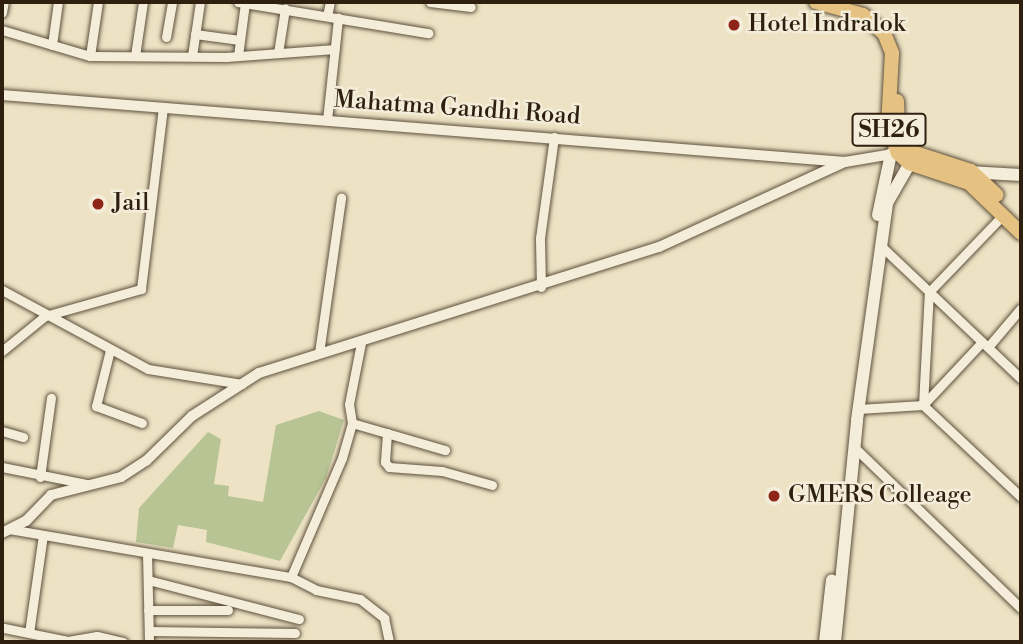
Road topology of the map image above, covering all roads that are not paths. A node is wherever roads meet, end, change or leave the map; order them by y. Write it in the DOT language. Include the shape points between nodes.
graph roads {
  1 [pos="4,2"];
  2 [pos="58,2"];
  3 [pos="99,2"];
  4 [pos="143,2"];
  5 [pos="172,2"];
  6 [pos="201,2"];
  7 [pos="241,2"];
  8 [pos="330,2"];
  9 [pos="430,2"];
  10 [pos="816,2"];
  11 [pos="851,2"];
  12 [pos="471,7"];
  13 [pos="285,9"];
  14 [pos="2,13"];
  15 [pos="327,16"];
  16 [pos="338,18"];
  17 [pos="2,30"];
  18 [pos="428,33"];
  19 [pos="195,34"];
  20 [pos="166,37"];
  21 [pos="240,40"];
  22 [pos="52,45"];
  23 [pos="335,49"];
  24 [pos="278,53"];
  25 [pos="90,56"];
  26 [pos="192,56"];
  27 [pos="239,56"];
  28 [pos="135,57"];
  29 [pos="2,96"];
  30 [pos="163,108"];
  31 [pos="327,120"];
  32 [pos="554,137"];
  33 [pos="904,155"];
  34 [pos="845,162"];
  35 [pos="965,174"];
  36 [pos="1021,175"];
  37 [pos="341,198"];
  38 [pos="1003,215"];
  39 [pos="1021,219"];
  40 [pos="1021,233"];
  41 [pos="881,246"];
  42 [pos="541,287"];
  43 [pos="2,290"];
  44 [pos="929,292"];
  45 [pos="1021,308"];
  46 [pos="45,316"];
  47 [pos="361,343"];
  48 [pos="985,344"];
  49 [pos="110,350"];
  50 [pos="2,351"];
  51 [pos="319,353"];
  52 [pos="1021,379"];
  53 [pos="242,384"];
  54 [pos="51,398"];
  55 [pos="923,405"];
  56 [pos="858,409"];
  57 [pos="142,423"];
  58 [pos="352,423"];
  59 [pos="2,431"];
  60 [pos="387,433"];
  61 [pos="23,437"];
  62 [pos="854,447"];
  63 [pos="445,450"];
  64 [pos="2,467"];
  65 [pos="40,477"];
  66 [pos="87,484"];
  67 [pos="492,485"];
  68 [pos="1021,497"];
  69 [pos="5,531"];
  70 [pos="43,535"];
  71 [pos="147,553"];
  72 [pos="291,577"];
  73 [pos="148,580"];
  74 [pos="1021,608"];
  75 [pos="148,610"];
  76 [pos="228,610"];
  77 [pos="299,619"];
  78 [pos="4,628"];
  79 [pos="149,631"];
  80 [pos="29,633"];
  81 [pos="295,633"];
  82 [pos="123,642"];
  83 [pos="149,642"];
  84 [pos="389,642"];
  85 [pos="825,642"];
  86 [pos="835,642"];
  1 -- 14 [label="street"];
  2 -- 22 [label="street"];
  3 -- 25 [label="street"];
  4 -- 28 [label="street"];
  5 -- 20 [label="street"];
  6 -- 19 [label="street"];
  7 -- 13 [label="street"];
  7 -- 21 [label="street"];
  8 -- 15 [label="street"];
  9 -- 12 [label="street"];
  10 -- 33 [label="main road, SH26" via="863,15 884,33 892,53 888,126"];
  11 -- 33 [label="main road, SH26" via="881,18 901,49 896,108"];
  13 -- 15 [label="street"];
  13 -- 24 [label="street"];
  15 -- 16 [label="street"];
  16 -- 18 [label="street"];
  16 -- 23 [label="street"];
  17 -- 22 [label="street"];
  19 -- 21 [label="street"];
  19 -- 26 [label="street"];
  21 -- 27 [label="street"];
  22 -- 25 [label="street"];
  23 -- 24 [label="street"];
  23 -- 31 [label="street"];
  24 -- 27 [label="street"];
  25 -- 28 [label="street"];
  26 -- 27 [label="street"];
  26 -- 28 [label="street"];
  29 -- 30 [label="street, Mahatma Gandhi Road"];
  30 -- 31 [label="street, Mahatma Gandhi Road"];
  30 -- 46 [label="street" via="141,289"];
  31 -- 32 [label="street, Mahatma Gandhi Road"];
  32 -- 34 [label="street, Mahatma Gandhi Road"];
  32 -- 42 [label="street" via="540,238"];
  33 -- 34 [label="street, Mahatma Gandhi Road"];
  33 -- 35 [label="main road, SH26"];
  33 -- 41 [label="main road" via="891,192"];
  33 -- 85 [label="main road" via="865,303"];
  34 -- 42 [label="street" via="692,235"];
  35 -- 36 [label="main road"];
  35 -- 38 [label="main road, SH26"];
  35 -- 39 [label="main road, SH26"];
  37 -- 51 [label="street"];
  38 -- 40 [label="main road, SH26"];
  38 -- 44 [label="street"];
  41 -- 44 [label="street"];
  41 -- 56 [label="main road"];
  42 -- 47 [label="street"];
  43 -- 46 [label="street"];
  44 -- 48 [label="street"];
  44 -- 55 [label="street"];
  45 -- 48 [label="street"];
  46 -- 49 [label="street"];
  46 -- 50 [label="street"];
  47 -- 51 [label="street"];
  47 -- 58 [label="street" via="349,404"];
  48 -- 52 [label="street"];
  48 -- 55 [label="street"];
  49 -- 53 [label="street" via="148,369"];
  49 -- 57 [label="street" via="96,406"];
  51 -- 53 [label="street" via="259,373"];
  53 -- 66 [label="street" via="192,416 146,461 121,477"];
  54 -- 65 [label="street"];
  55 -- 56 [label="street"];
  55 -- 68 [label="street"];
  56 -- 62 [label="main road"];
  58 -- 60 [label="street"];
  58 -- 72 [label="street" via="342,458"];
  59 -- 61 [label="street"];
  60 -- 63 [label="street"];
  60 -- 67 [label="street" via="385,462 389,467 442,471"];
  62 -- 74 [label="street"];
  62 -- 86 [label="main road"];
  64 -- 65 [label="street"];
  65 -- 66 [label="street"];
  66 -- 69 [label="street" via="51,495 26,521"];
  69 -- 70 [label="street"];
  70 -- 71 [label="street"];
  70 -- 80 [label="street"];
  71 -- 72 [label="street"];
  71 -- 73 [label="street"];
  72 -- 84 [label="street" via="316,590 360,599 384,618"];
  73 -- 75 [label="street"];
  73 -- 77 [label="street"];
  75 -- 76 [label="street"];
  75 -- 79 [label="street"];
  78 -- 80 [label="street"];
  79 -- 81 [label="street"];
  79 -- 83 [label="street"];
  80 -- 82 [label="street" via="68,641 97,636"];
}
